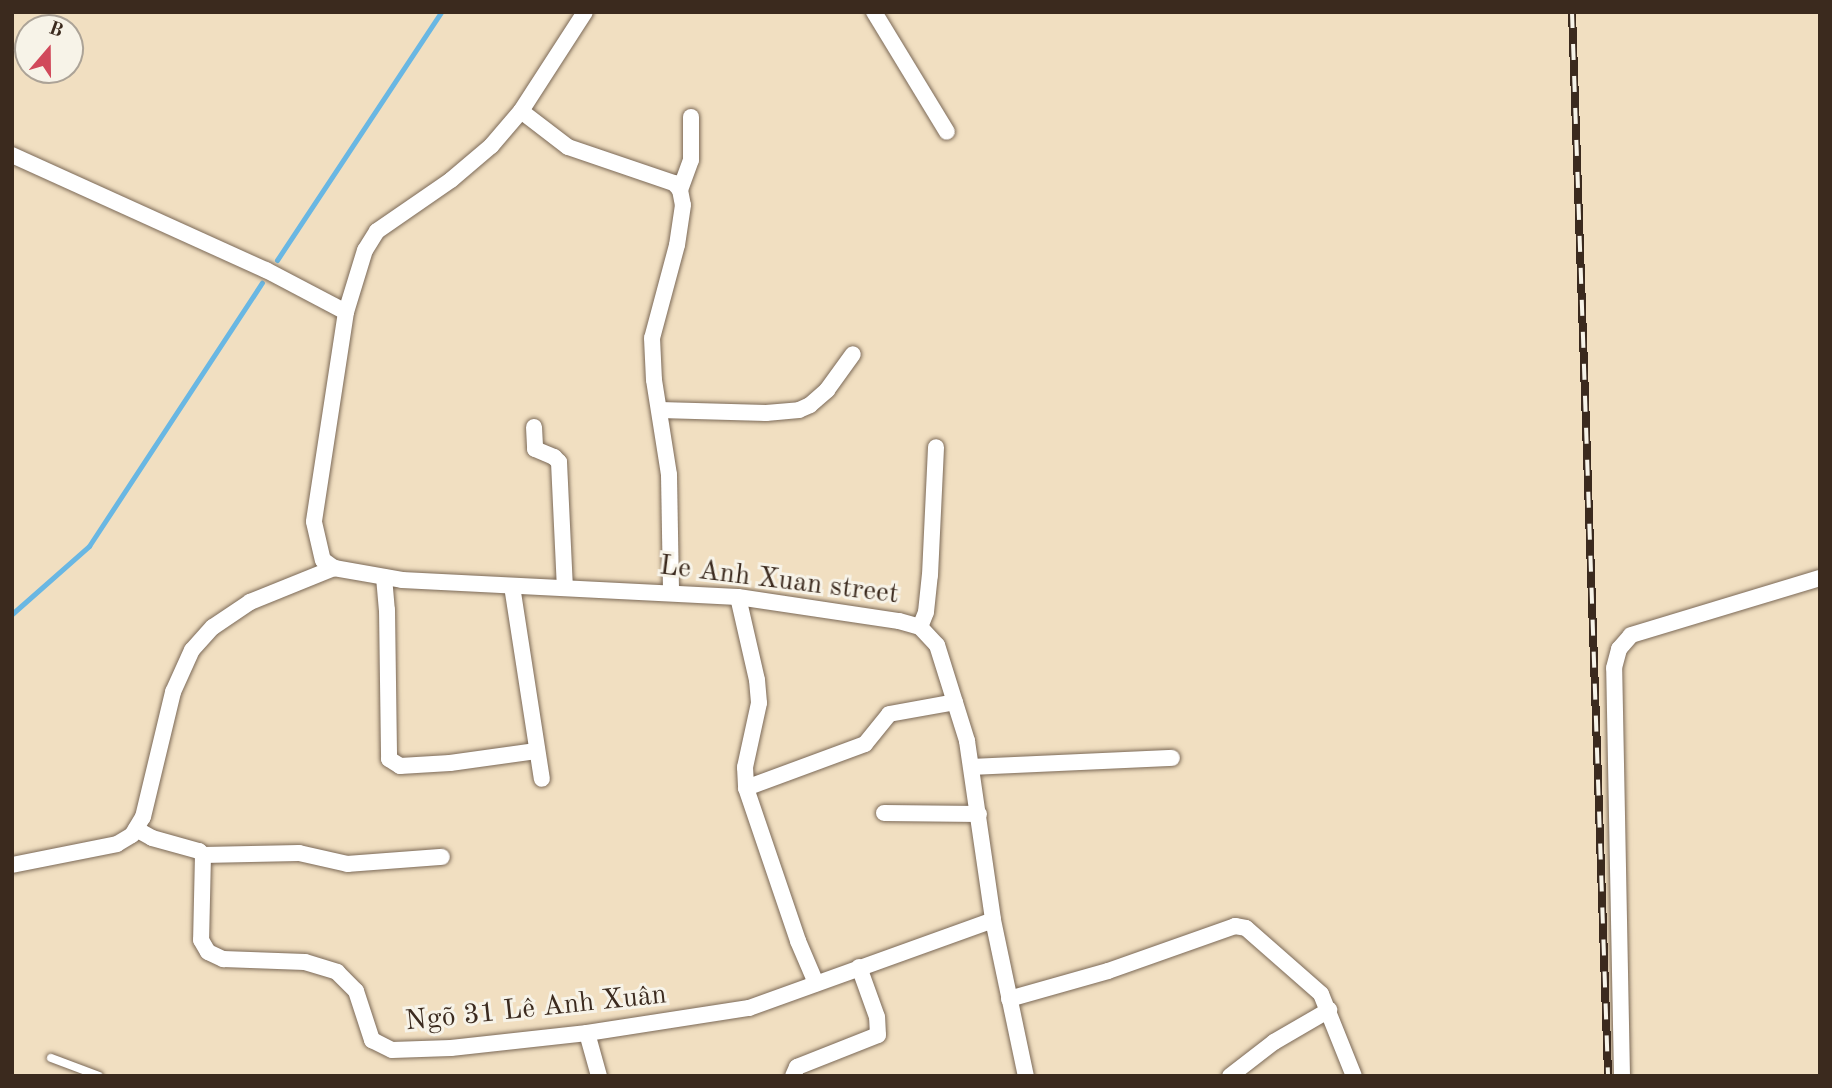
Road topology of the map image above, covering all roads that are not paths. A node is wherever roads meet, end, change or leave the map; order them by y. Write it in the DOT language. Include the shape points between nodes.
graph roads {
  1 [pos="585,12"];
  2 [pos="874,12"];
  3 [pos="521,111"];
  4 [pos="691,117"];
  5 [pos="947,132"];
  6 [pos="12,155"];
  7 [pos="680,191"];
  8 [pos="346,312"];
  9 [pos="853,354"];
  10 [pos="660,410"];
  11 [pos="534,427"];
  12 [pos="936,447"];
  13 [pos="334,568"];
  14 [pos="384,577"];
  15 [pos="1820,579"];
  16 [pos="512,586"];
  17 [pos="565,587"];
  18 [pos="671,592"];
  19 [pos="738,597"];
  20 [pos="920,627"];
  21 [pos="955,702"];
  22 [pos="537,751"];
  23 [pos="1172,758"];
  24 [pos="973,767"];
  25 [pos="542,779"];
  26 [pos="746,788"];
  27 [pos="884,813"];
  28 [pos="979,814"];
  29 [pos="136,829"];
  30 [pos="203,855"];
  31 [pos="442,857"];
  32 [pos="12,865"];
  33 [pos="993,920"];
  34 [pos="859,967"];
  35 [pos="816,983"];
  36 [pos="1009,999"];
  37 [pos="1329,1010"];
  38 [pos="587,1032"];
  39 [pos="51,1058"];
  40 [pos="99,1076"];
  41 [pos="599,1076"];
  42 [pos="793,1076"];
  43 [pos="1026,1076"];
  44 [pos="1230,1076"];
  45 [pos="1354,1076"];
  46 [pos="1622,1076"];
  1 -- 3 [label="street"];
  2 -- 5 [label="street"];
  3 -- 7 [label="street" via="568,147 674,183"];
  3 -- 8 [label="street" via="481,155 377,231 365,250"];
  4 -- 7 [label="street" via="691,160"];
  6 -- 8 [label="street" via="266,270"];
  7 -- 10 [label="street" via="683,205 677,246 652,338"];
  8 -- 13 [label="street" via="314,522 323,560"];
  9 -- 10 [label="street" via="827,390 799,410"];
  10 -- 18 [label="street" via="669,475"];
  11 -- 17 [label="street" via="535,449 559,462"];
  12 -- 20 [label="street" via="930,575"];
  13 -- 14 [label="street, Le Anh Xuan street"];
  13 -- 29 [label="street" via="250,602 213,627 192,650 173,692 143,817"];
  14 -- 16 [label="street, Le Anh Xuan street"];
  14 -- 22 [label="street" via="389,759 400,766"];
  15 -- 46 [label="street" via="1631,635 1619,649 1614,668"];
  16 -- 17 [label="street, Le Anh Xuan street"];
  16 -- 22 [label="street"];
  17 -- 18 [label="street, Le Anh Xuan street"];
  18 -- 19 [label="street, Le Anh Xuan street"];
  19 -- 20 [label="street, Le Anh Xuan street"];
  19 -- 26 [label="street" via="759,703 745,766"];
  20 -- 21 [label="street, Le Anh Xuan street" via="937,645"];
  21 -- 24 [label="street, Le Anh Xuan street"];
  21 -- 26 [label="street" via="889,714 865,744"];
  22 -- 25 [label="street"];
  23 -- 24 [label="street"];
  24 -- 28 [label="street, Le Anh Xuan street"];
  26 -- 35 [label="street"];
  27 -- 28 [label="street"];
  28 -- 33 [label="street, Le Anh Xuan street"];
  29 -- 30 [label="street"];
  29 -- 32 [label="street" via="117,844"];
  30 -- 31 [label="street" via="299,853 348,864"];
  30 -- 38 [label="street, Ngõ 31 Lê Anh Xuân" via="201,940 208,952 223,960 305,962 337,972 356,991 368,1034 384,1049 451,1048"];
  33 -- 34 [label="street, Ngõ 31 Lê Anh Xuân"];
  33 -- 36 [label="street, Le Anh Xuan street"];
  34 -- 35 [label="street, Ngõ 31 Lê Anh Xuân"];
  34 -- 42 [label="street" via="877,1017 878,1035 797,1067"];
  35 -- 38 [label="street, Ngõ 31 Lê Anh Xuân" via="749,1009"];
  36 -- 37 [label="street" via="1108,971 1236,926 1246,928 1321,994"];
  36 -- 43 [label="street, Le Anh Xuan street"];
  37 -- 44 [label="street" via="1274,1042"];
  37 -- 45 [label="street"];
  38 -- 41 [label="street"];
  39 -- 40 [label="lane"];
}
